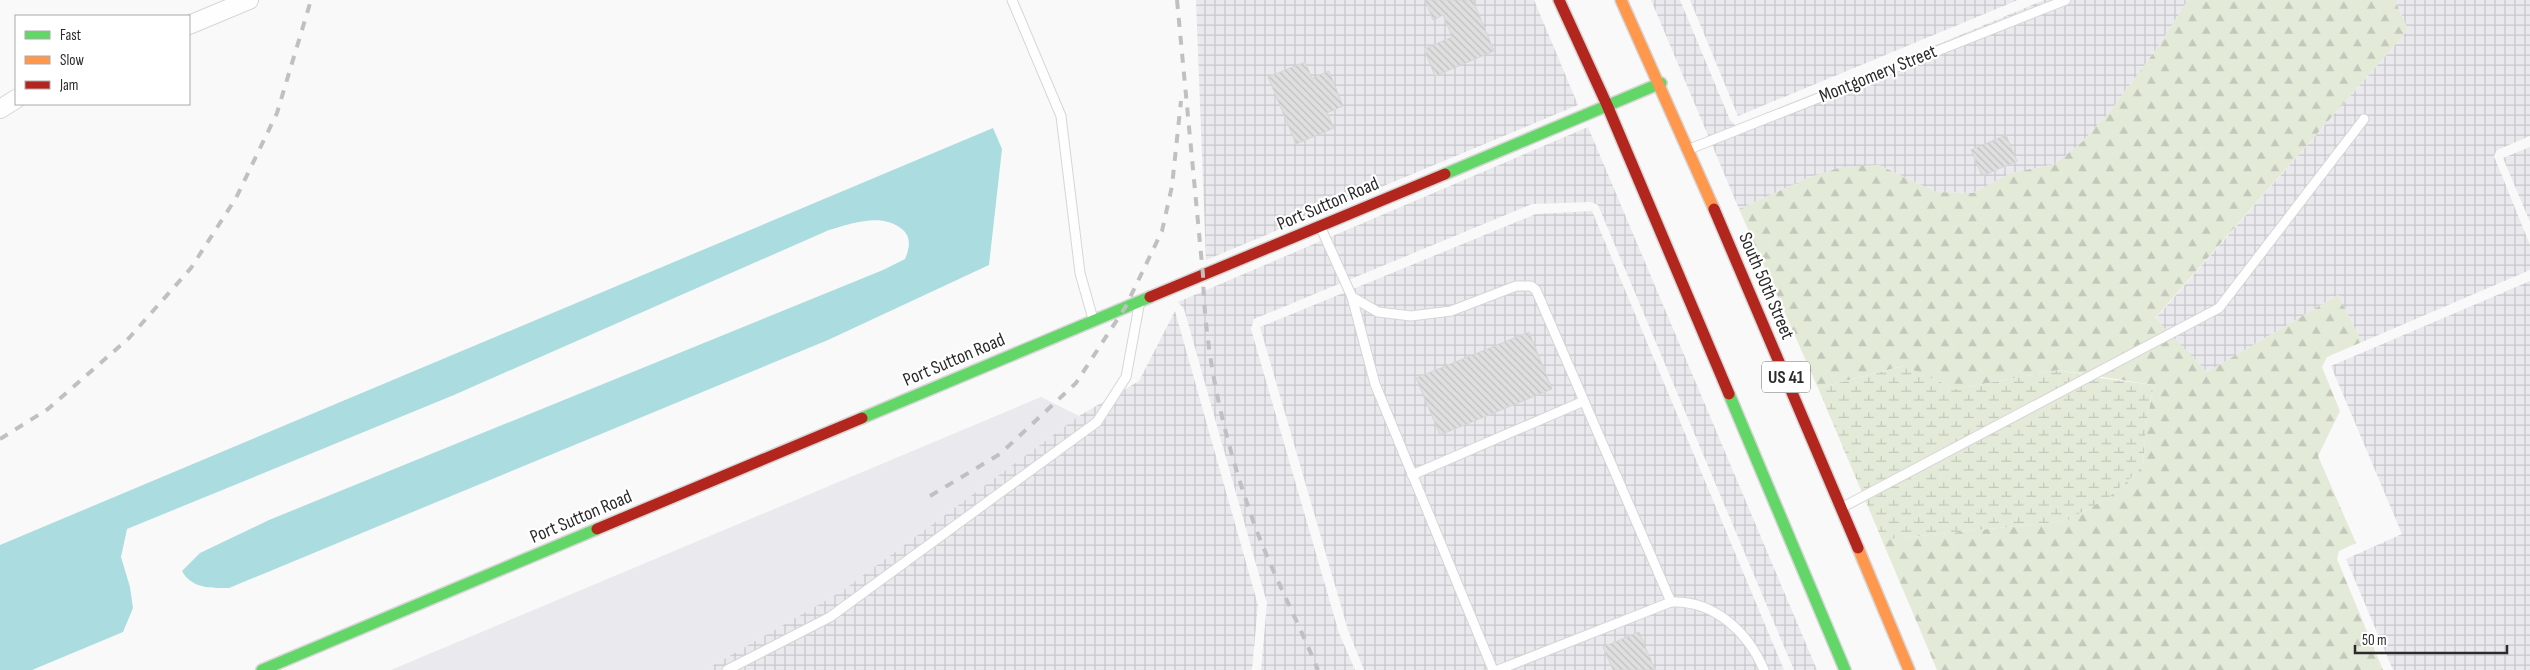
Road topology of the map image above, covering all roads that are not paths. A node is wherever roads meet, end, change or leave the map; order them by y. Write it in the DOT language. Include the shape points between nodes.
graph roads {
  1 [pos="249,0"];
  2 [pos="1012,0"];
  3 [pos="1559,0"];
  4 [pos="1621,0"];
  5 [pos="2066,0"];
  6 [pos="190,26"];
  7 [pos="1661,84"];
  8 [pos="15,100"];
  9 [pos="1607,105"];
  10 [pos="0,109"];
  11 [pos="2364,119"];
  12 [pos="1689,149"];
  13 [pos="1320,226"];
  14 [pos="1352,297"];
  15 [pos="1140,301"];
  16 [pos="1093,320"];
  17 [pos="1584,401"];
  18 [pos="1412,475"];
  19 [pos="1841,508"];
  20 [pos="1671,602"];
  21 [pos="262,670"];
  22 [pos="728,670"];
  23 [pos="1493,670"];
  24 [pos="1498,670"];
  25 [pos="1764,670"];
  26 [pos="1845,670"];
  27 [pos="1909,670"];
  1 -- 6 [label="street"];
  2 -- 16 [label="lane" via="1061,116 1080,272"];
  3 -- 9 [label="street"];
  4 -- 7 [label="street, South 50th Street / US 41"];
  5 -- 12 [label="lane, Montgomery Street"];
  7 -- 9 [label="street, Port Sutton Road"];
  7 -- 12 [label="street, South 50th Street / US 41"];
  8 -- 10 [label="street"];
  9 -- 13 [label="street, Port Sutton Road"];
  9 -- 26 [label="street"];
  11 -- 19 [label="lane" via="2219,308"];
  12 -- 19 [label="street, South 50th Street / US 41"];
  13 -- 14 [label="lane"];
  13 -- 15 [label="street, Port Sutton Road"];
  14 -- 17 [label="lane" via="1378,312 1411,316 1451,311 1516,286 1531,286 1540,296"];
  14 -- 18 [label="lane" via="1375,384"];
  15 -- 16 [label="street, Port Sutton Road"];
  15 -- 22 [label="lane" via="1126,377 1097,422 830,617"];
  16 -- 21 [label="street, Port Sutton Road"];
  17 -- 18 [label="lane"];
  17 -- 20 [label="lane"];
  18 -- 23 [label="lane"];
  19 -- 27 [label="street, South 50th Street / US 41"];
  20 -- 24 [label="lane"];
  20 -- 25 [label="lane" via="1701,605 1724,618 1755,650"];
}
